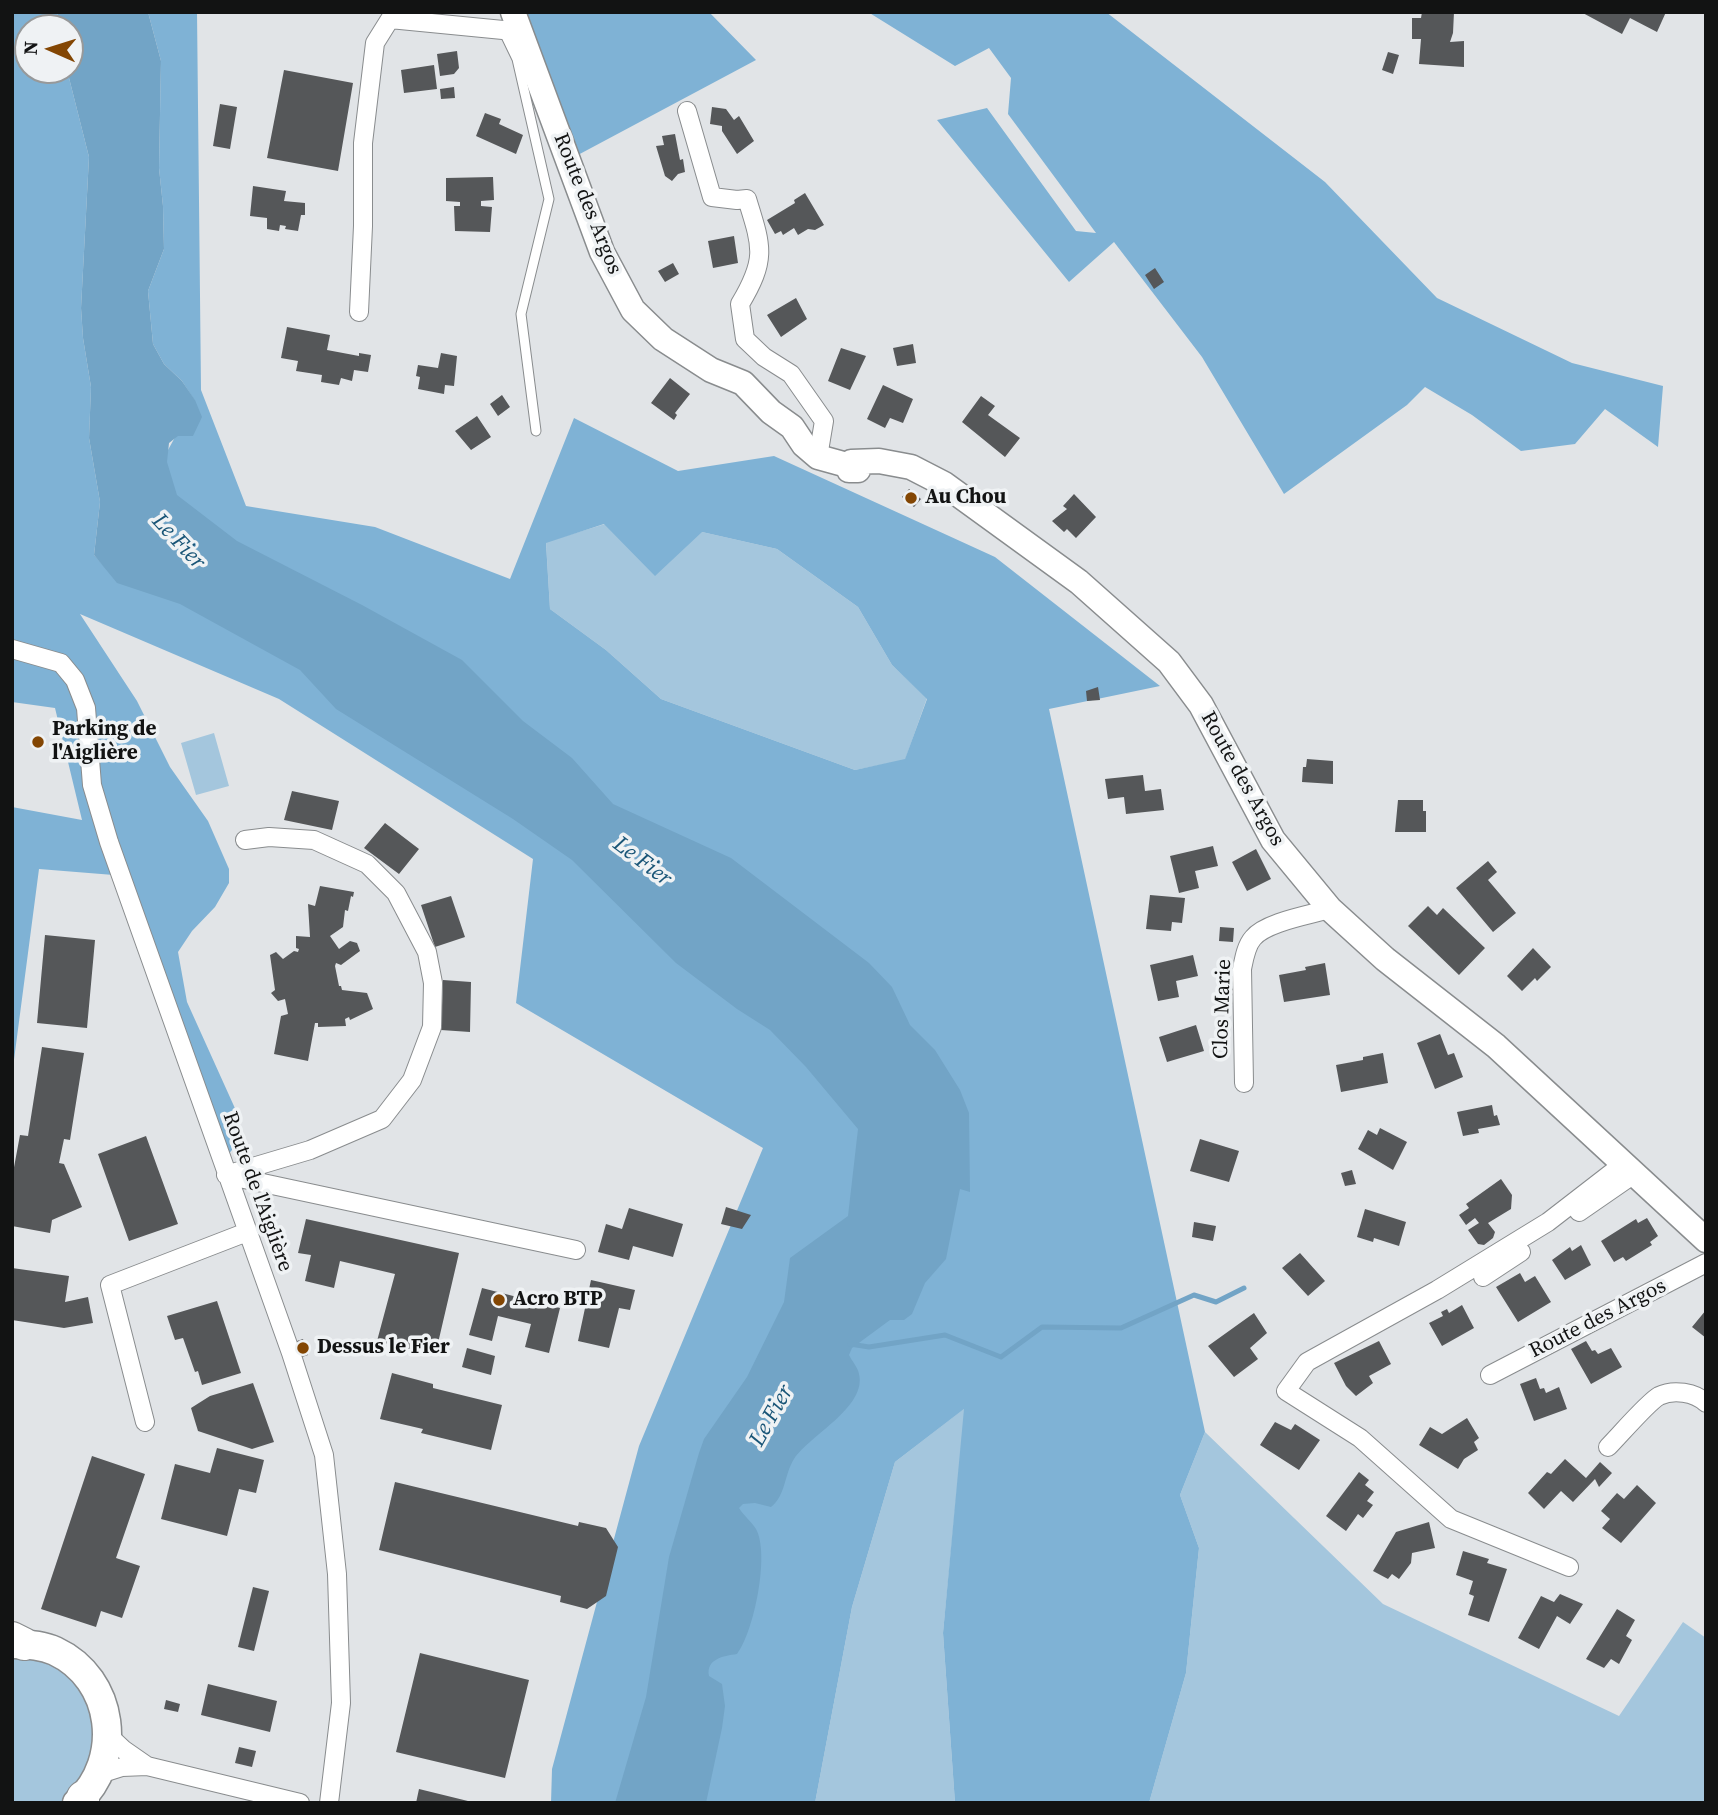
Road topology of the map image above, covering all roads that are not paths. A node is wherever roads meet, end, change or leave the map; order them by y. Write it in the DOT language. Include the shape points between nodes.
graph roads {
  1 [pos="511,23"];
  2 [pos="687,111"];
  3 [pos="359,312"];
  4 [pos="536,431"];
  5 [pos="811,451"];
  6 [pos="12,649"];
  7 [pos="245,840"];
  8 [pos="1330,909"];
  9 [pos="1244,1083"];
  10 [pos="1629,1169"];
  11 [pos="226,1175"];
  12 [pos="247,1233"];
  13 [pos="1706,1240"];
  14 [pos="576,1250"];
  15 [pos="1706,1263"];
  16 [pos="1483,1277"];
  17 [pos="1490,1375"];
  18 [pos="1706,1403"];
  19 [pos="145,1422"];
  20 [pos="1608,1447"];
  21 [pos="1569,1567"];
  22 [pos="16,1642"];
  23 [pos="108,1735"];
  24 [pos="147,1766"];
  25 [pos="86,1794"];
  26 [pos="300,1803"];
  27 [pos="329,1803"];
  1 -- 3 [label="street" via="390,19 375,43 363,143"];
  1 -- 4 [label="lane" via="549,198 521,314"];
  1 -- 5 [label="street, Route des Argos" via="602,252 633,310 673,345 711,370 743,383 771,412 777,429 791,445"];
  2 -- 5 [label="street" via="712,197 747,198 760,260 740,304 746,339 791,374 824,421"];
  5 -- 8 [label="street, Route des Argos" via="847,464 849,470 911,467 944,484 1079,582 1169,662 1200,705 1273,840"];
  6 -- 11 [label="street, Route de l'Aiglière" via="61,663 75,680 86,708 92,785 101,818"];
  7 -- 11 [label="street" via="314,840 367,864 396,893 427,952 433,984 432,1027 412,1080 382,1119 310,1150"];
  8 -- 9 [label="street, Clos Marie" via="1264,928 1252,938 1242,969"];
  8 -- 10 [label="street, Route des Argos" via="1385,959 1496,1046"];
  10 -- 13 [label="street, Route des Argos"];
  10 -- 16 [label="street"];
  10 -- 21 [label="street" via="1437,1290 1307,1362 1286,1391 1360,1438 1451,1519"];
  11 -- 12 [label="street, Route de l'Aiglière"];
  11 -- 14 [label="street"];
  12 -- 19 [label="street" via="110,1285"];
  12 -- 27 [label="street, Route de l'Aiglière" via="324,1455 337,1574 341,1703"];
  15 -- 17 [label="street, Route des Argos"];
  18 -- 20 [label="street" via="1678,1391 1659,1396"];
  22 -- 23 [label="main road" via="55,1651 83,1672 103,1703"];
  23 -- 24 [label="street"];
  23 -- 25 [label="main road" via="107,1748"];
  24 -- 25 [label="street" via="122,1767"];
  24 -- 26 [label="street"];
}
